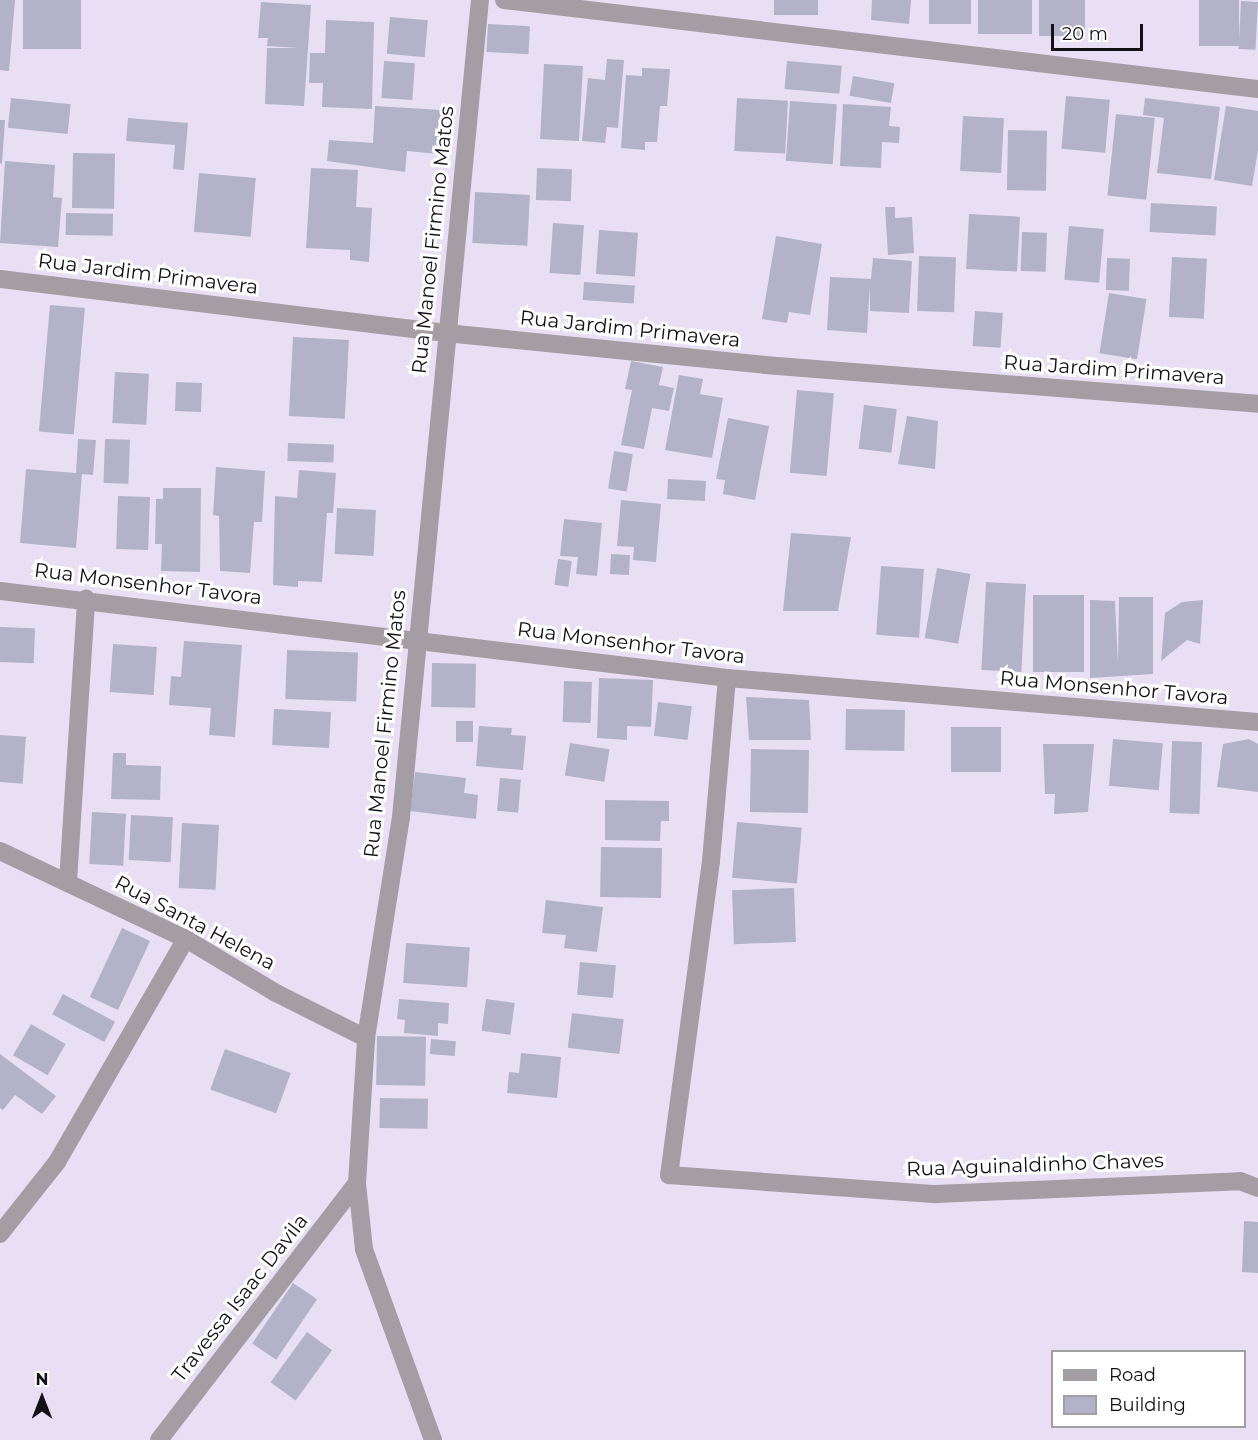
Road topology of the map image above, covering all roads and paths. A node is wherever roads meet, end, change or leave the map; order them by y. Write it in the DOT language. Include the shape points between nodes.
graph roads {
  1 [pos="480,0"];
  2 [pos="504,0"];
  3 [pos="1258,89"];
  4 [pos="0,279"];
  5 [pos="446,333"];
  6 [pos="1258,404"];
  7 [pos="0,591"];
  8 [pos="86,599"];
  9 [pos="416,639"];
  10 [pos="727,678"];
  11 [pos="1258,722"];
  12 [pos="0,851"];
  13 [pos="68,881"];
  14 [pos="186,939"];
  15 [pos="366,1038"];
  16 [pos="357,1183"];
  17 [pos="1258,1188"];
  18 [pos="0,1234"];
  19 [pos="159,1440"];
  20 [pos="433,1440"];
  1 -- 5 [label="street, Rua Manoel Firmino Matos"];
  2 -- 3 [label="street"];
  4 -- 5 [label="street, Rua Jardim Primavera"];
  5 -- 6 [label="street, Rua Jardim Primavera" via="765,365"];
  5 -- 9 [label="street, Rua Manoel Firmino Matos"];
  7 -- 8 [label="street, Rua Monsenhor Tavora"];
  8 -- 9 [label="street, Rua Monsenhor Tavora"];
  8 -- 13 [label="street"];
  9 -- 10 [label="street, Rua Monsenhor Tavora"];
  9 -- 15 [label="street, Rua Manoel Firmino Matos" via="401,817"];
  10 -- 11 [label="street, Rua Monsenhor Tavora"];
  10 -- 17 [label="street, Rua Aguinaldinho Chaves" via="711,861 669,1175 936,1194 1240,1181"];
  12 -- 13 [label="street, Rua Santa Helena"];
  13 -- 14 [label="street, Rua Santa Helena"];
  14 -- 15 [label="street, Rua Santa Helena" via="276,993"];
  14 -- 18 [label="street" via="57,1162"];
  15 -- 16 [label="street, Rua Manoel Firmino Matos"];
  16 -- 19 [label="street, Travessa Isaac Davila"];
  16 -- 20 [label="street, Rua Manoel Firmino Matos" via="364,1249"];
}
